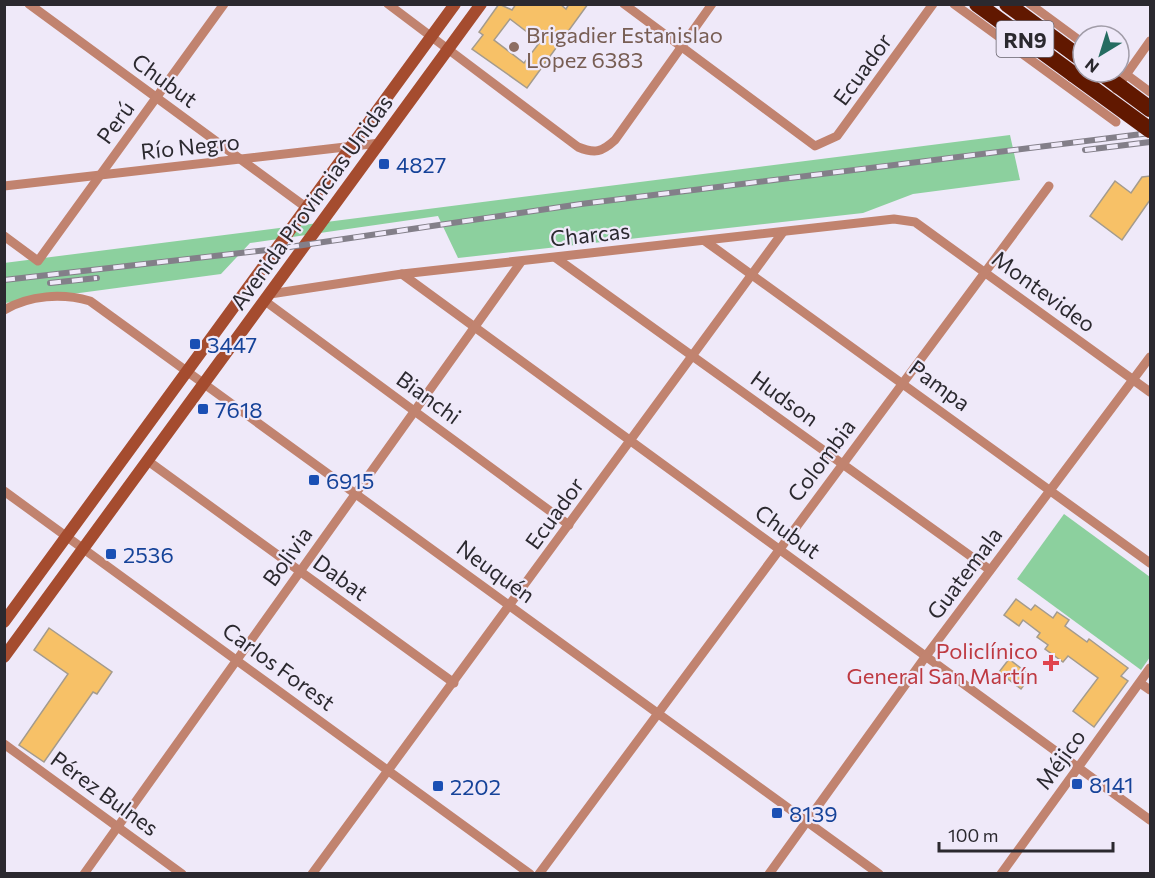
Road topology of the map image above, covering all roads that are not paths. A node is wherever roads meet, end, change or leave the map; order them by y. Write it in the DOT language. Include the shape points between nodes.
graph roads {
  1 [pos="29,4"];
  2 [pos="224,4"];
  3 [pos="388,4"];
  4 [pos="455,4"];
  5 [pos="481,4"];
  6 [pos="624,4"];
  7 [pos="712,4"];
  8 [pos="933,4"];
  9 [pos="954,4"];
  10 [pos="977,4"];
  11 [pos="1007,4"];
  12 [pos="1030,4"];
  13 [pos="1071,34"];
  14 [pos="430,38"];
  15 [pos="1150,41"];
  16 [pos="682,46"];
  17 [pos="448,50"];
  18 [pos="1071,51"];
  19 [pos="1131,62"];
  20 [pos="1131,77"];
  21 [pos="1115,84"];
  22 [pos="1116,84"];
  23 [pos="1150,92"];
  24 [pos="157,98"];
  25 [pos="1150,109"];
  26 [pos="1100,110"];
  27 [pos="1116,122"];
  28 [pos="1150,130"];
  29 [pos="380,143"];
  30 [pos="349,147"];
  31 [pos="241,160"];
  32 [pos="102,174"];
  33 [pos="4,186"];
  34 [pos="1048,186"];
  35 [pos="307,208"];
  36 [pos="915,222"];
  37 [pos="783,232"];
  38 [pos="4,236"];
  39 [pos="705,241"];
  40 [pos="556,258"];
  41 [pos="521,262"];
  42 [pos="985,272"];
  43 [pos="402,274"];
  44 [pos="753,274"];
  45 [pos="267,297"];
  46 [pos="4,310"];
  47 [pos="475,328"];
  48 [pos="694,355"];
  49 [pos="1150,357"];
  50 [pos="187,372"];
  51 [pos="1133,380"];
  52 [pos="903,382"];
  53 [pos="204,384"];
  54 [pos="1150,392"];
  55 [pos="415,411"];
  56 [pos="631,441"];
  57 [pos="148,461"];
  58 [pos="843,464"];
  59 [pos="1050,490"];
  60 [pos="4,491"];
  61 [pos="356,494"];
  62 [pos="569,525"];
  63 [pos="67,536"];
  64 [pos="84,549"];
  65 [pos="779,549"];
  66 [pos="1150,563"];
  67 [pos="990,570"];
  68 [pos="300,572"];
  69 [pos="510,606"];
  70 [pos="4,622"];
  71 [pos="926,656"];
  72 [pos="4,657"];
  73 [pos="235,659"];
  74 [pos="1150,668"];
  75 [pos="453,682"];
  76 [pos="1140,682"];
  77 [pos="1150,690"];
  78 [pos="658,713"];
  79 [pos="4,744"];
  80 [pos="1078,767"];
  81 [pos="387,769"];
  82 [pos="1150,820"];
  83 [pos="807,821"];
  84 [pos="118,827"];
  85 [pos="84,873"];
  86 [pos="182,873"];
  87 [pos="312,873"];
  88 [pos="530,873"];
  89 [pos="540,873"];
  90 [pos="769,873"];
  91 [pos="879,873"];
  92 [pos="1001,873"];
  1 -- 24 [label="street, Chubut"];
  2 -- 24 [label="street, Perú"];
  3 -- 14 [label="street"];
  4 -- 14 [label="main road, Avenida Provincias Unidas"];
  5 -- 17 [label="main road, Avenida Provincias Unidas"];
  6 -- 16 [label="street"];
  7 -- 16 [label="street"];
  8 -- 16 [label="street, Ecuador" via="837,136 815,146"];
  9 -- 26 [label="street"];
  10 -- 28 [label="highway, RN9, bridge"];
  11 -- 18 [label="highway, RN9"];
  12 -- 13 [label="street"];
  14 -- 17 [label="street"];
  14 -- 30 [label="main road, Avenida Provincias Unidas"];
  15 -- 19 [label="street"];
  16 -- 17 [label="street" via="615,140 604,150 592,153 578,147"];
  17 -- 29 [label="main road, Avenida Provincias Unidas"];
  20 -- 23 [label="street"];
  21 -- 26 [label="street"];
  22 -- 25 [label="highway, bridge"];
  24 -- 31 [label="street, Chubut"];
  24 -- 32 [label="street, Perú"];
  26 -- 27 [label="street"];
  29 -- 30 [label="street, Río Negro"];
  29 -- 45 [label="main road, Avenida Provincias Unidas"];
  30 -- 31 [label="street, Río Negro"];
  30 -- 35 [label="main road, Avenida Provincias Unidas"];
  31 -- 32 [label="street, Río Negro"];
  31 -- 35 [label="street, Chubut"];
  32 -- 33 [label="street, Río Negro"];
  32 -- 38 [label="street, Perú" via="38,261"];
  34 -- 42 [label="street, Colombia"];
  35 -- 50 [label="main road, Avenida Provincias Unidas"];
  36 -- 37 [label="street, Charcas" via="894,219"];
  36 -- 42 [label="street, Montevideo"];
  37 -- 39 [label="street, Charcas"];
  37 -- 44 [label="street, Ecuador"];
  39 -- 40 [label="street, Charcas"];
  39 -- 44 [label="street, Pampa"];
  40 -- 41 [label="street, Charcas"];
  40 -- 48 [label="street, Hudson"];
  41 -- 43 [label="street, Charcas"];
  41 -- 47 [label="street, Bolivia"];
  42 -- 51 [label="street, Montevideo"];
  42 -- 52 [label="street, Colombia"];
  43 -- 45 [label="street, Charcas"];
  43 -- 47 [label="street, Chubut"];
  44 -- 48 [label="street, Ecuador"];
  44 -- 52 [label="street, Pampa"];
  45 -- 53 [label="main road, Avenida Provincias Unidas"];
  45 -- 55 [label="street, Bianchi"];
  46 -- 50 [label="street, Neuquén" via="21,300 69,295 90,301"];
  47 -- 55 [label="street, Bolivia"];
  47 -- 56 [label="street, Chubut"];
  48 -- 56 [label="street, Ecuador"];
  48 -- 58 [label="street, Hudson"];
  49 -- 51 [label="street, Guatemala"];
  50 -- 53 [label="street, Neuquén"];
  50 -- 63 [label="main road, Avenida Provincias Unidas"];
  51 -- 54 [label="street, Montevideo"];
  51 -- 59 [label="street, Guatemala"];
  52 -- 58 [label="street, Colombia"];
  52 -- 59 [label="street, Pampa"];
  53 -- 57 [label="main road, Avenida Provincias Unidas"];
  53 -- 61 [label="street, Neuquén"];
  55 -- 61 [label="street, Bolivia"];
  55 -- 62 [label="street, Bianchi"];
  56 -- 62 [label="street, Ecuador"];
  56 -- 65 [label="street, Chubut"];
  57 -- 64 [label="main road, Avenida Provincias Unidas"];
  57 -- 68 [label="street, Dabat"];
  58 -- 65 [label="street, Colombia"];
  58 -- 67 [label="street, Hudson"];
  59 -- 66 [label="street, Pampa"];
  59 -- 67 [label="street, Guatemala"];
  60 -- 63 [label="street, Carlos Forest"];
  61 -- 68 [label="street, Bolivia"];
  61 -- 69 [label="street, Neuquén"];
  62 -- 69 [label="street, Ecuador"];
  63 -- 64 [label="street, Carlos Forest"];
  63 -- 70 [label="main road, Avenida Provincias Unidas"];
  64 -- 72 [label="main road, Avenida Provincias Unidas"];
  64 -- 73 [label="street, Carlos Forest"];
  65 -- 71 [label="street, Chubut"];
  65 -- 78 [label="street, Colombia"];
  67 -- 71 [label="street, Guatemala"];
  68 -- 73 [label="street, Bolivia"];
  68 -- 75 [label="street, Dabat"];
  69 -- 75 [label="street, Ecuador"];
  69 -- 78 [label="street, Neuquén"];
  71 -- 80 [label="street, Chubut"];
  71 -- 83 [label="street, Guatemala"];
  73 -- 81 [label="street, Carlos Forest"];
  73 -- 84 [label="street, Bolivia"];
  74 -- 76 [label="street, Méjico"];
  75 -- 81 [label="street, Ecuador"];
  76 -- 77 [label="street"];
  76 -- 80 [label="street, Méjico"];
  78 -- 83 [label="street, Neuquén"];
  78 -- 89 [label="street, Colombia"];
  79 -- 84 [label="street, Pérez Bulnes"];
  80 -- 82 [label="street, Chubut"];
  80 -- 92 [label="street, Méjico"];
  81 -- 87 [label="street, Ecuador"];
  81 -- 88 [label="street, Carlos Forest"];
  83 -- 90 [label="street, Guatemala"];
  83 -- 91 [label="street, Neuquén"];
  84 -- 85 [label="street, Bolivia"];
  84 -- 86 [label="street, Pérez Bulnes"];
}
